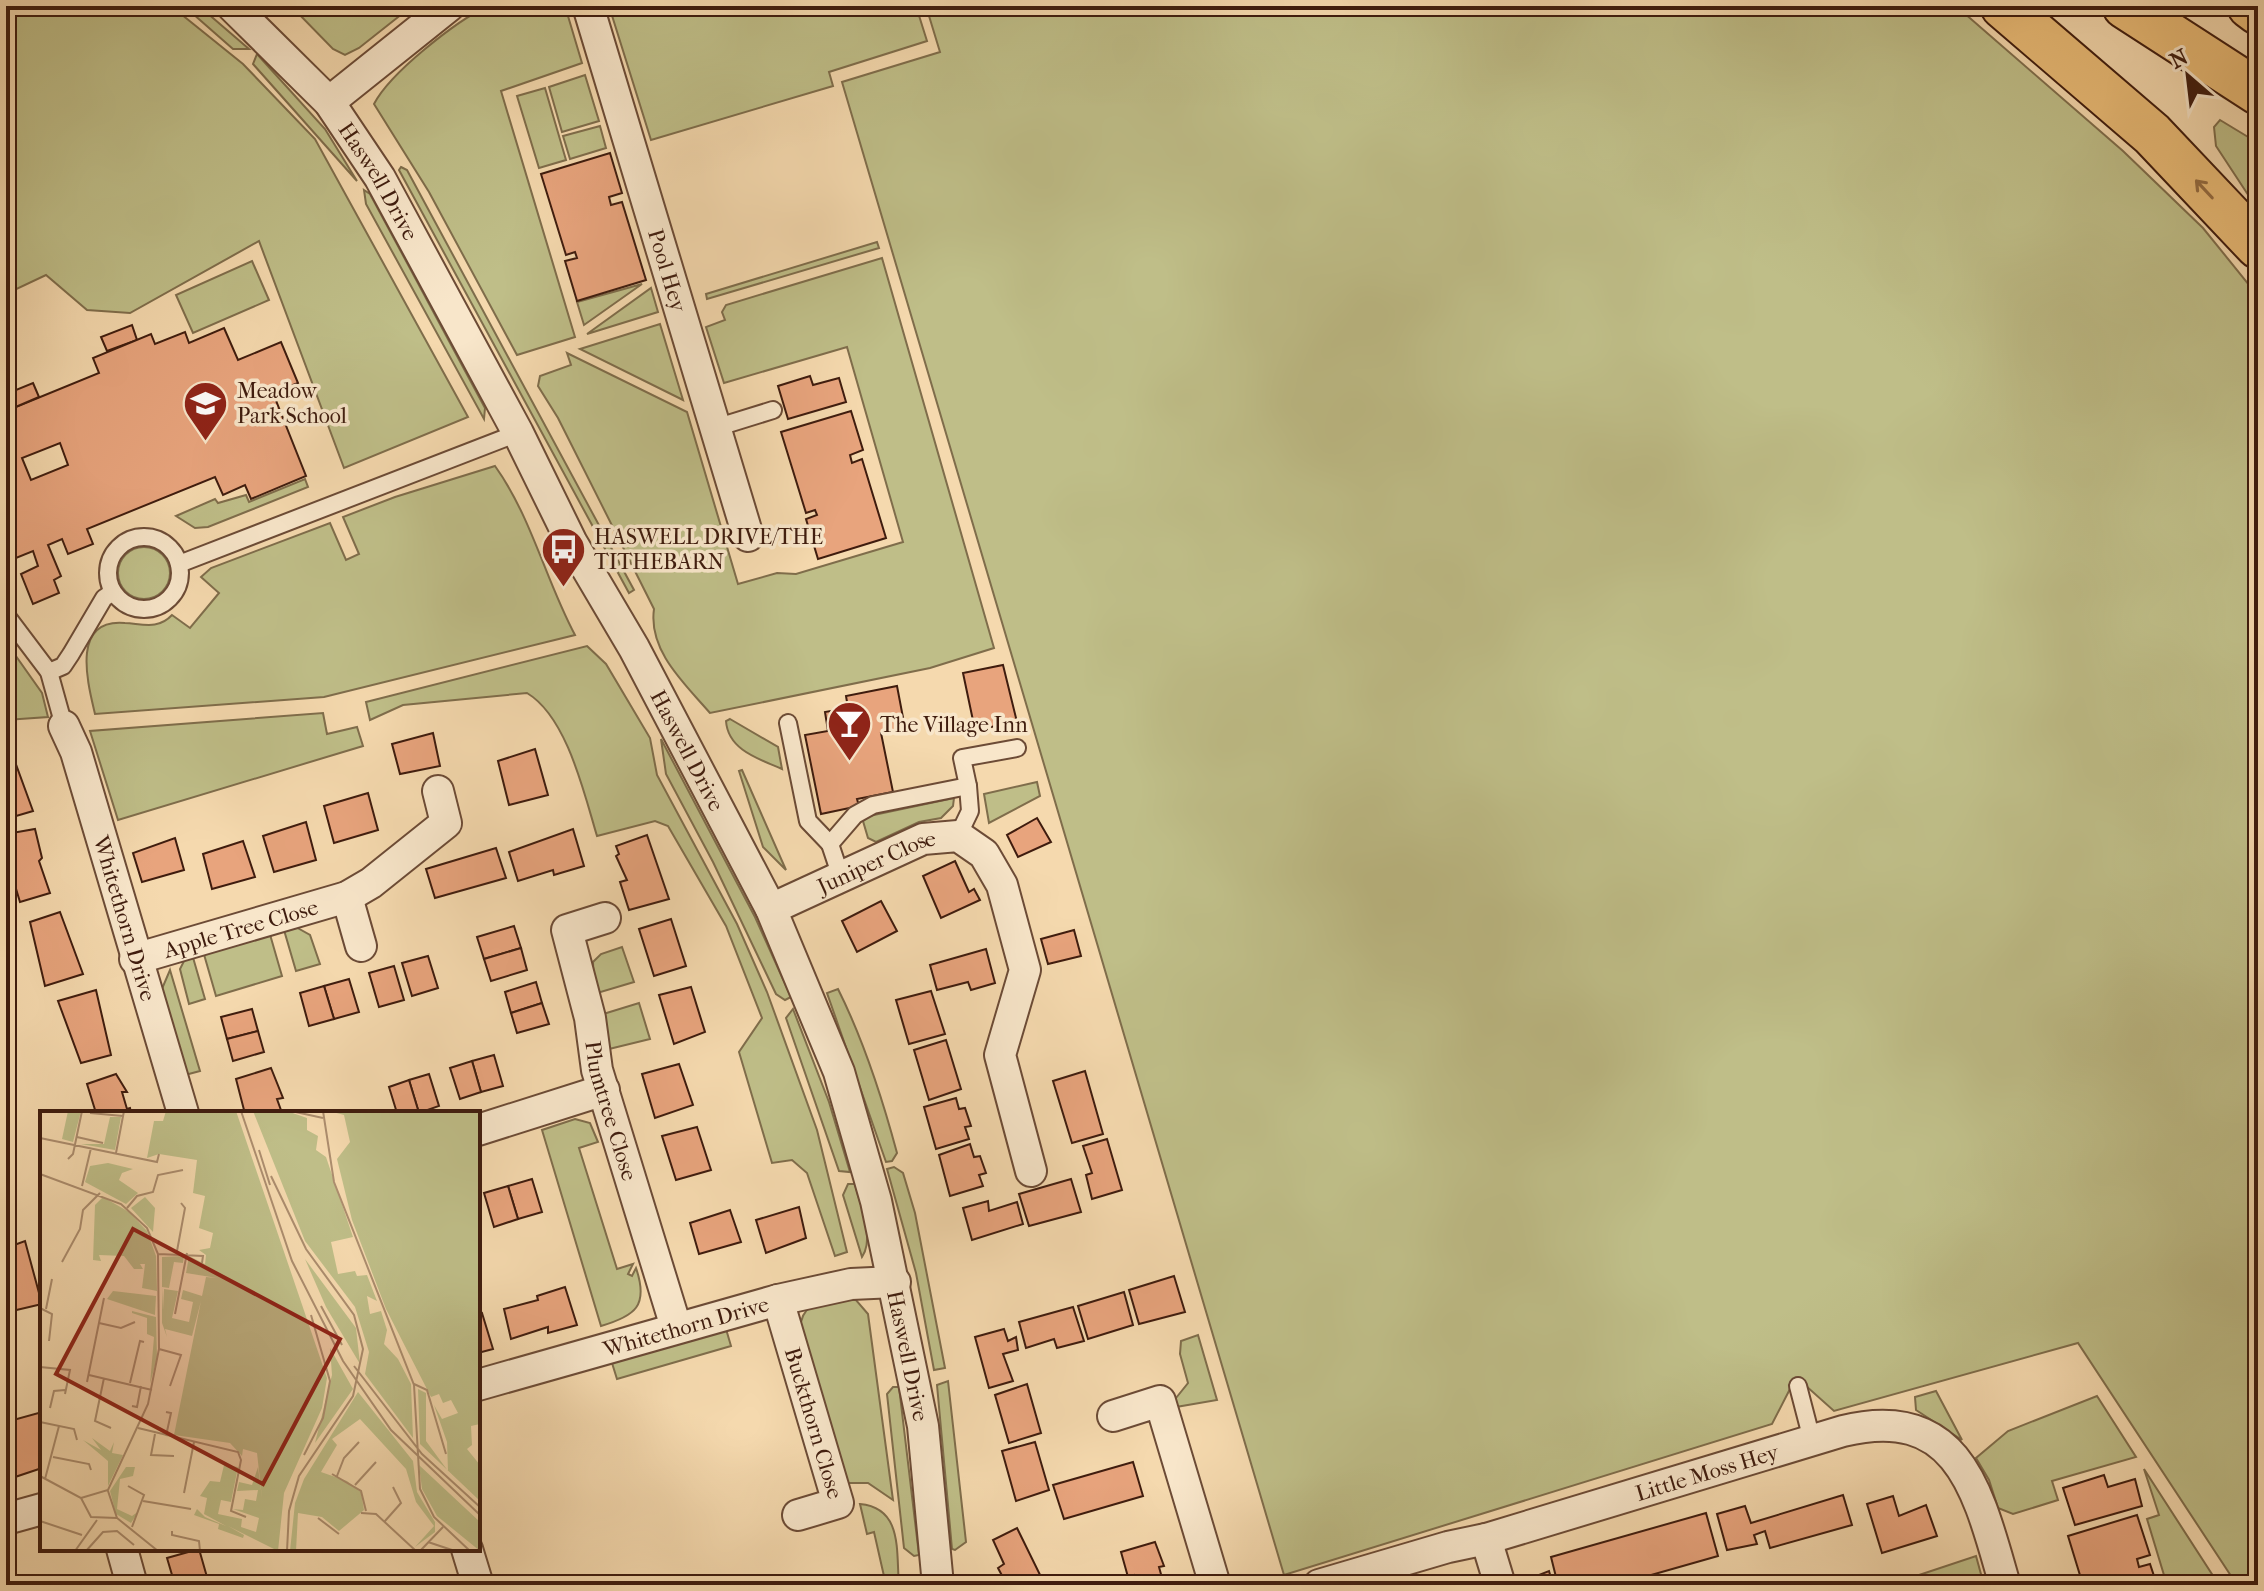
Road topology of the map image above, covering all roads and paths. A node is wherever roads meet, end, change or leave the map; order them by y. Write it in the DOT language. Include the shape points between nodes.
graph roads {
  1 [pos="232,6"];
  2 [pos="449,6"];
  3 [pos="588,6"];
  4 [pos="2003,6"];
  5 [pos="2125,6"];
  6 [pos="2250,6"];
  7 [pos="2258,12"];
  8 [pos="2258,92"];
  9 [pos="329,102"];
  10 [pos="2258,246"];
  11 [pos="773,410"];
  12 [pos="715,428"];
  13 [pos="518,433"];
  14 [pos="748,536"];
  15 [pos="179,564"];
  16 [pos="113,592"];
  17 [pos="6,615"];
  18 [pos="49,672"];
  19 [pos="788,723"];
  20 [pos="64,726"];
  21 [pos="1017,748"];
  22 [pos="968,786"];
  23 [pos="438,791"];
  24 [pos="958,836"];
  25 [pos="830,844"];
  26 [pos="841,877"];
  27 [pos="347,897"];
  28 [pos="771,909"];
  29 [pos="605,918"];
  30 [pos="361,946"];
  31 [pos="135,959"];
  32 [pos="604,1090"];
  33 [pos="182,1111"];
  34 [pos="480,1129"];
  35 [pos="1031,1171"];
  36 [pos="895,1282"];
  37 [pos="778,1300"];
  38 [pos="676,1327"];
  39 [pos="480,1384"];
  40 [pos="1798,1386"];
  41 [pos="1113,1416"];
  42 [pos="1812,1440"];
  43 [pos="40,1510"];
  44 [pos="798,1515"];
  45 [pos="6,1519"];
  46 [pos="1486,1539"];
  47 [pos="123,1551"];
  48 [pos="468,1551"];
  49 [pos="132,1585"];
  50 [pos="478,1585"];
  51 [pos="938,1585"];
  52 [pos="1215,1585"];
  53 [pos="1319,1585"];
  54 [pos="1500,1585"];
  55 [pos="2005,1585"];
  1 -- 9 [label="street, Haswell Drive"];
  2 -- 9 [label="street"];
  3 -- 12 [label="street, Pool Hey"];
  10 -- 4 [label="highway, one-way" via="2152,134"];
  5 -- 8 [label="highway"];
  6 -- 7 [label="highway"];
  9 -- 13 [label="street, Haswell Drive" via="380,178"];
  11 -- 12 [label="lane"];
  12 -- 14 [label="street, Pool Hey"];
  13 -- 15 [label="lane"];
  13 -- 28 [label="street, Haswell Drive"];
  15 -- 16 [label="lane" via="177,587 152,609 130,607"];
  15 -- 16 [label="lane" via="174,553 154,538 130,540 112,556 108,568"];
  16 -- 18 [label="lane" via="104,598 63,666"];
  17 -- 18 [label="lane"];
  18 -- 20 [label="lane"];
  19 -- 25 [label="lane" via="808,821"];
  20 -- 31 [label="street, Whitethorn Drive"];
  21 -- 22 [label="lane" via="962,758"];
  22 -- 24 [label="lane" via="970,811"];
  22 -- 25 [label="lane" via="873,805 855,815"];
  23 -- 27 [label="street, Apple Tree Close" via="446,823"];
  24 -- 26 [label="street, Juniper Close" via="923,839"];
  24 -- 35 [label="street, Juniper Close" via="984,854 1002,885 1025,970 1000,1055"];
  25 -- 26 [label="lane"];
  26 -- 28 [label="street, Juniper Close"];
  27 -- 30 [label="street, Apple Tree Close"];
  27 -- 31 [label="street, Apple Tree Close"];
  28 -- 36 [label="street, Haswell Drive" via="839,1072"];
  29 -- 32 [label="street, Plumtree Close" via="567,930"];
  31 -- 33 [label="street, Whitethorn Drive"];
  32 -- 34 [label="street"];
  32 -- 38 [label="street, Plumtree Close"];
  36 -- 37 [label="street, Whitethorn Drive" via="851,1284"];
  36 -- 51 [label="street, Haswell Drive" via="923,1426"];
  37 -- 38 [label="street, Whitethorn Drive"];
  37 -- 44 [label="street, Buckthorn Close" via="838,1503"];
  38 -- 39 [label="street, Whitethorn Drive"];
  40 -- 42 [label="lane"];
  41 -- 52 [label="street" via="1160,1401"];
  42 -- 46 [label="street, Little Moss Hey"];
  42 -- 55 [label="street, Little Moss Hey" via="1881,1424 1908,1428 1948,1449 1971,1479"];
  43 -- 45 [label="street"];
  46 -- 53 [label="street, Little Moss Hey"];
  46 -- 54 [label="street"];
  47 -- 49 [label="street"];
  48 -- 50 [label="street"];
}
